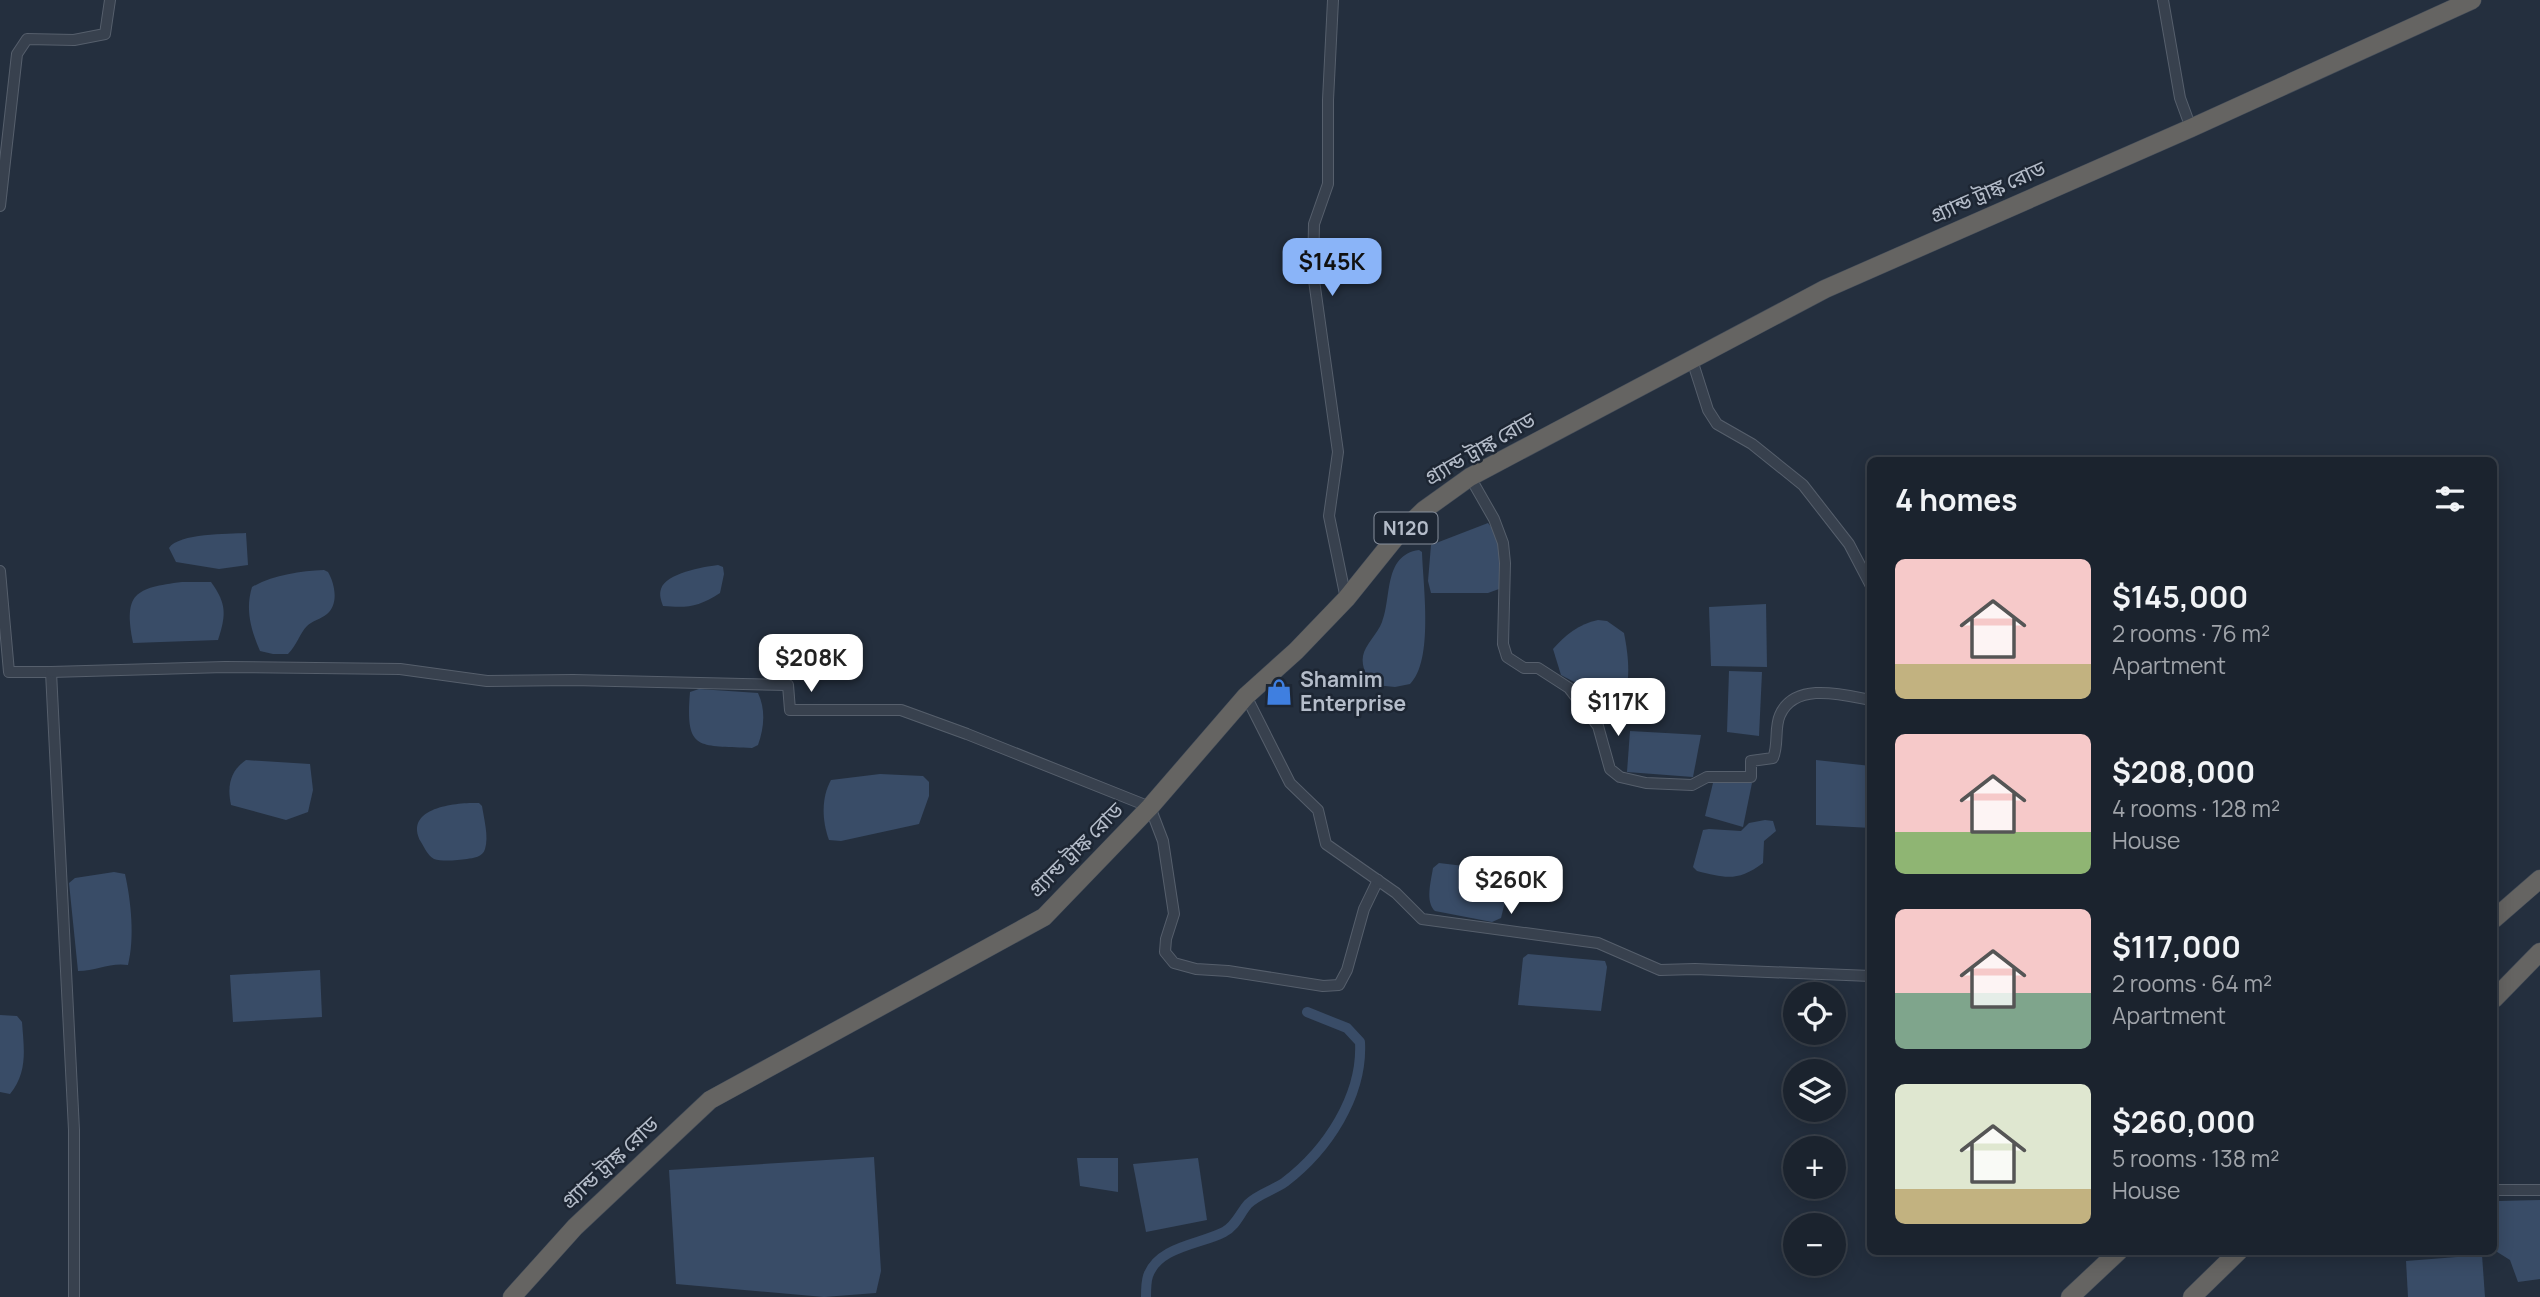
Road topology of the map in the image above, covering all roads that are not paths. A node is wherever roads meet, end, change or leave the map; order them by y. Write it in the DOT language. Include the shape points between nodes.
graph roads {
  1 [pos="110,0"];
  2 [pos="1333,0"];
  3 [pos="2163,0"];
  4 [pos="2472,0"];
  5 [pos="2191,128"];
  6 [pos="0,206"];
  7 [pos="1692,360"];
  8 [pos="1470,477"];
  9 [pos="0,571"];
  10 [pos="1867,578"];
  11 [pos="1346,599"];
  12 [pos="51,673"];
  13 [pos="1246,696"];
  14 [pos="1867,699"];
  15 [pos="1150,807"];
  16 [pos="2540,879"];
  17 [pos="1378,880"];
  18 [pos="2497,916"];
  19 [pos="2540,952"];
  20 [pos="1867,976"];
  21 [pos="2497,996"];
  22 [pos="2497,1190"];
  23 [pos="2540,1190"];
  24 [pos="2115,1255"];
  25 [pos="2235,1255"];
  26 [pos="74,1297"];
  27 [pos="512,1297"];
  28 [pos="2070,1297"];
  29 [pos="2192,1297"];
  1 -- 6 [label="street" via="105,34 74,40 27,39 17,54"];
  2 -- 11 [label="street" via="1328,184 1314,225 1313,273 1338,452 1329,516"];
  3 -- 5 [label="street" via="2180,99"];
  4 -- 5 [label="highway, গ্র্যান্ড ট্রাঙ্ক রোড / N120"];
  5 -- 7 [label="highway, গ্র্যান্ড ট্রাঙ্ক রোড / N120" via="1825,289"];
  7 -- 8 [label="highway, গ্র্যান্ড ট্রাঙ্ক রোড / N120"];
  7 -- 10 [label="street" via="1717,424 1752,444 1803,485 1849,544"];
  8 -- 11 [label="highway, গ্র্যান্ড ট্রাঙ্ক রোড / N120" via="1396,537"];
  8 -- 14 [label="street" via="1503,543 1503,644 1507,657 1524,668 1538,668 1569,688 1598,726 1610,769 1620,777 1692,785 1707,777 1751,777 1751,761 1773,758 1780,714 1791,702 1808,694 1833,693"];
  9 -- 12 [label="street" via="9,672"];
  11 -- 13 [label="highway, গ্র্যান্ড ট্রাঙ্ক রোড / N120"];
  12 -- 15 [label="street" via="225,667 400,669 487,681 788,685 790,710 901,710"];
  12 -- 26 [label="street" via="74,1130"];
  13 -- 15 [label="highway, গ্র্যান্ড ট্রাঙ্ক রোড / N120"];
  13 -- 17 [label="street" via="1290,783 1318,810 1326,844"];
  15 -- 17 [label="street" via="1163,841 1171,890 1174,914 1165,952 1174,962 1196,969 1339,985"];
  15 -- 27 [label="highway, গ্র্যান্ড ট্রাঙ্ক রোড / N120" via="1044,917 710,1100 575,1227"];
  16 -- 18 [label="highway"];
  17 -- 20 [label="street" via="1422,919 1598,943 1660,970"];
  19 -- 21 [label="highway"];
  22 -- 23 [label="street"];
  24 -- 28 [label="highway"];
  25 -- 29 [label="highway"];
}
